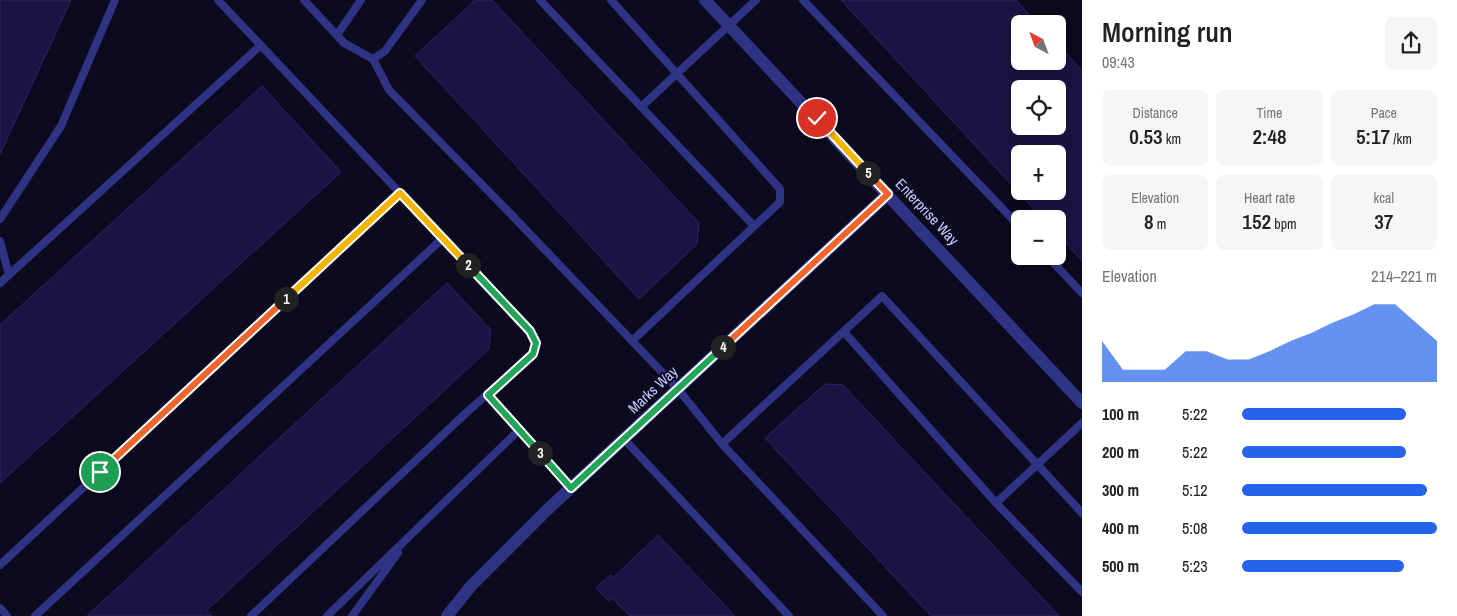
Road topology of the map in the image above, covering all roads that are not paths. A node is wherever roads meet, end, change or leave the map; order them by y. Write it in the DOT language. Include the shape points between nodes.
graph roads {
  1 [pos="115,0"];
  2 [pos="218,0"];
  3 [pos="304,0"];
  4 [pos="361,0"];
  5 [pos="422,0"];
  6 [pos="540,0"];
  7 [pos="611,0"];
  8 [pos="705,0"];
  9 [pos="756,0"];
  10 [pos="803,0"];
  11 [pos="729,25"];
  12 [pos="337,36"];
  13 [pos="261,45"];
  14 [pos="373,59"];
  15 [pos="678,74"];
  16 [pos="642,107"];
  17 [pos="400,193"];
  18 [pos="888,194"];
  19 [pos="0,219"];
  20 [pos="1011,219"];
  21 [pos="754,226"];
  22 [pos="443,238"];
  23 [pos="0,241"];
  24 [pos="1056,265"];
  25 [pos="9,275"];
  26 [pos="0,283"];
  27 [pos="1082,292"];
  28 [pos="844,332"];
  29 [pos="632,341"];
  30 [pos="678,389"];
  31 [pos="488,395"];
  32 [pos="1082,402"];
  33 [pos="1082,423"];
  34 [pos="520,430"];
  35 [pos="624,439"];
  36 [pos="722,444"];
  37 [pos="1037,466"];
  38 [pos="571,488"];
  39 [pos="996,503"];
  40 [pos="1082,513"];
  41 [pos="410,538"];
  42 [pos="0,565"];
  43 [pos="1082,592"];
  44 [pos="0,608"];
  45 [pos="7,616"];
  46 [pos="35,616"];
  47 [pos="250,616"];
  48 [pos="327,616"];
  49 [pos="352,616"];
  50 [pos="447,616"];
  51 [pos="789,616"];
  52 [pos="883,616"];
  1 -- 19 [label="lane" via="61,126"];
  2 -- 13 [label="lane"];
  3 -- 12 [label="lane"];
  4 -- 12 [label="lane"];
  5 -- 14 [label="lane" via="385,51"];
  6 -- 16 [label="lane"];
  7 -- 15 [label="lane"];
  8 -- 11 [label="street, Enterprise Way"];
  9 -- 11 [label="lane"];
  10 -- 20 [label="lane"];
  11 -- 15 [label="lane"];
  11 -- 18 [label="street, Enterprise Way"];
  12 -- 14 [label="lane"];
  13 -- 17 [label="lane"];
  13 -- 25 [label="lane"];
  14 -- 29 [label="lane" via="389,90"];
  15 -- 16 [label="lane"];
  15 -- 21 [label="lane" via="780,189 780,202"];
  16 -- 21 [label="lane"];
  17 -- 22 [label="lane"];
  17 -- 42 [label="lane"];
  18 -- 30 [label="street, Marks Way"];
  18 -- 32 [label="street, Enterprise Way"];
  21 -- 29 [label="lane"];
  22 -- 31 [label="lane" via="530,331 536,343 533,354"];
  22 -- 46 [label="lane"];
  23 -- 25 [label="lane"];
  24 -- 27 [label="lane"];
  25 -- 26 [label="lane"];
  28 -- 36 [label="lane"];
  28 -- 37 [label="lane" via="882,296"];
  28 -- 39 [label="lane"];
  29 -- 30 [label="lane"];
  30 -- 35 [label="street, Marks Way"];
  30 -- 36 [label="lane"];
  31 -- 34 [label="lane"];
  31 -- 47 [label="lane"];
  33 -- 37 [label="lane"];
  34 -- 38 [label="lane"];
  34 -- 41 [label="lane"];
  35 -- 38 [label="street, Marks Way"];
  35 -- 51 [label="lane"];
  36 -- 52 [label="lane"];
  37 -- 39 [label="lane"];
  37 -- 40 [label="lane"];
  38 -- 50 [label="street, Marks Way" via="470,586"];
  39 -- 43 [label="lane"];
  41 -- 48 [label="lane"];
  41 -- 49 [label="lane"];
  44 -- 45 [label="lane"];
}
